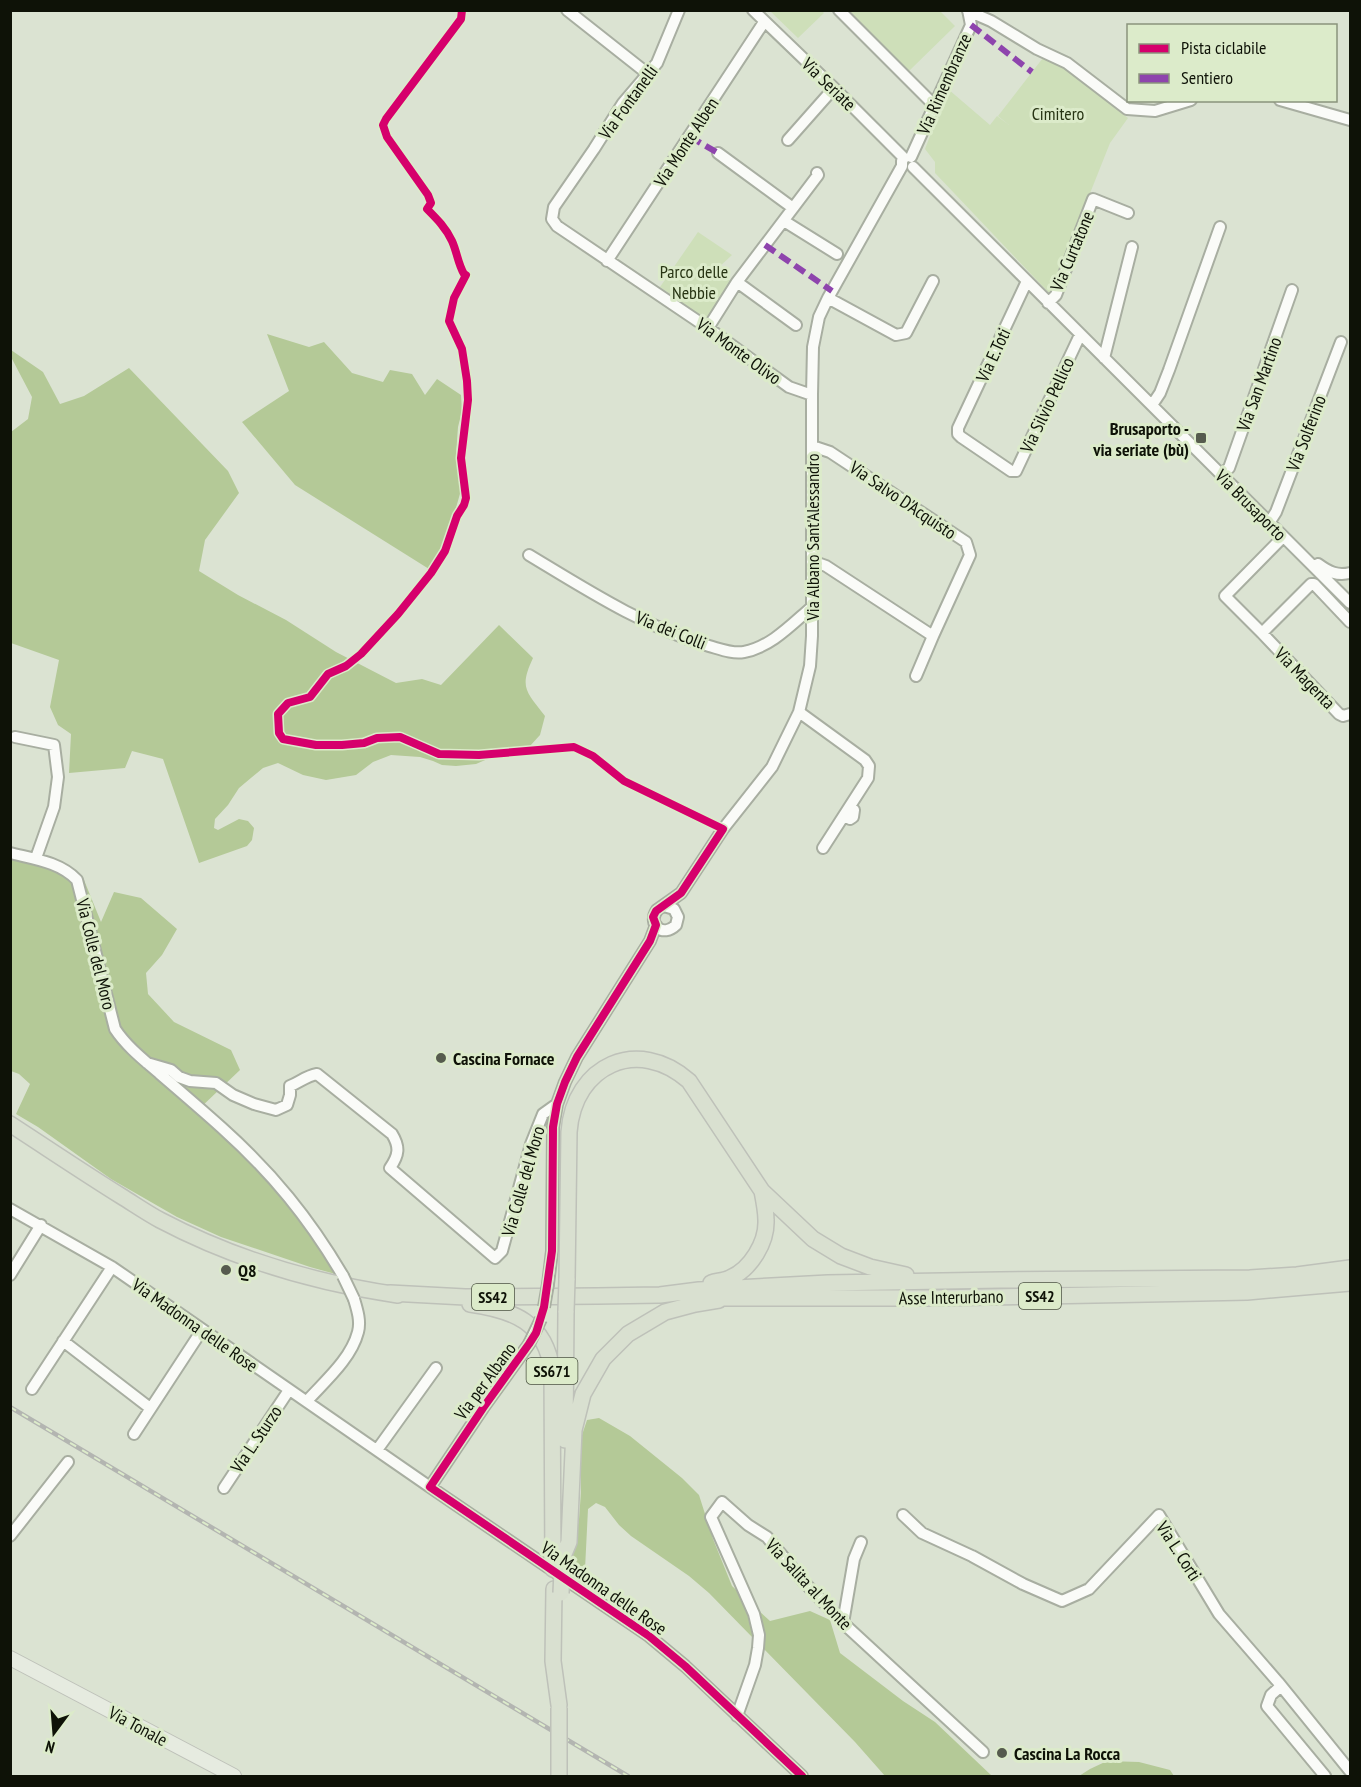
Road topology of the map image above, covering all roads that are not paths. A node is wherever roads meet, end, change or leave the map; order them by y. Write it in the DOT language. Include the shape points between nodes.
graph roads {
  1 [pos="567,10"];
  2 [pos="679,10"];
  3 [pos="753,10"];
  4 [pos="839,10"];
  5 [pos="968,10"];
  6 [pos="765,22"];
  7 [pos="648,74"];
  8 [pos="834,88"];
  9 [pos="1184,102"];
  10 [pos="1287,102"];
  11 [pos="934,105"];
  12 [pos="1350,120"];
  13 [pos="788,140"];
  14 [pos="718,153"];
  15 [pos="908,162"];
  16 [pos="817,173"];
  17 [pos="793,208"];
  18 [pos="1128,213"];
  19 [pos="552,219"];
  20 [pos="783,221"];
  21 [pos="1220,227"];
  22 [pos="1132,247"];
  23 [pos="995,250"];
  24 [pos="837,254"];
  25 [pos="607,261"];
  26 [pos="933,281"];
  27 [pos="1027,281"];
  28 [pos="737,282"];
  29 [pos="1292,290"];
  30 [pos="828,298"];
  31 [pos="1048,303"];
  32 [pos="796,325"];
  33 [pos="708,328"];
  34 [pos="1080,335"];
  35 [pos="1341,342"];
  36 [pos="1104,358"];
  37 [pos="812,395"];
  38 [pos="1152,405"];
  39 [pos="958,428"];
  40 [pos="812,446"];
  41 [pos="1221,474"];
  42 [pos="1269,523"];
  43 [pos="1286,540"];
  44 [pos="529,555"];
  45 [pos="812,561"];
  46 [pos="1350,573"];
  47 [pos="1350,603"];
  48 [pos="812,607"];
  49 [pos="1350,622"];
  50 [pos="1262,633"];
  51 [pos="933,636"];
  52 [pos="916,676"];
  53 [pos="799,712"];
  54 [pos="1350,714"];
  55 [pos="15,737"];
  56 [pos="823,848"];
  57 [pos="10,853"];
  58 [pos="36,858"];
  59 [pos="681,893"];
  60 [pos="664,906"];
  61 [pos="678,914"];
  62 [pos="656,925"];
  63 [pos="666,931"];
  64 [pos="650,941"];
  65 [pos="147,1063"];
  66 [pos="557,1104"];
  67 [pos="10,1124"];
  68 [pos="762,1191"];
  69 [pos="10,1209"];
  70 [pos="41,1225"];
  71 [pos="112,1267"];
  72 [pos="1350,1268"];
  73 [pos="10,1275"];
  74 [pos="1058,1280"];
  75 [pos="1350,1283"];
  76 [pos="390,1293"];
  77 [pos="660,1294"];
  78 [pos="597,1296"];
  79 [pos="729,1299"];
  80 [pos="202,1330"];
  81 [pos="63,1341"];
  82 [pos="436,1368"];
  83 [pos="32,1389"];
  84 [pos="289,1390"];
  85 [pos="307,1401"];
  86 [pos="150,1408"];
  87 [pos="134,1434"];
  88 [pos="377,1450"];
  89 [pos="68,1462"];
  90 [pos="224,1488"];
  91 [pos="430,1488"];
  92 [pos="903,1515"];
  93 [pos="10,1536"];
  94 [pos="861,1542"];
  95 [pos="559,1566"];
  96 [pos="843,1623"];
  97 [pos="10,1658"];
  98 [pos="1281,1686"];
  99 [pos="736,1716"];
  100 [pos="983,1752"];
  101 [pos="1350,1771"];
  102 [pos="234,1776"];
  103 [pos="559,1776"];
  104 [pos="802,1776"];
  105 [pos="1325,1776"];
  1 -- 7 [label="street"];
  2 -- 7 [label="street, Via Fontanelli" via="664,49"];
  3 -- 6 [label="street, Via Seriate"];
  4 -- 11 [label="street"];
  5 -- 9 [label="street" via="1067,63 1127,109 1155,111"];
  5 -- 11 [label="street, Via Rimembranze" via="970,25"];
  6 -- 8 [label="street, Via Seriate"];
  6 -- 25 [label="street, Via Monte Alben"];
  7 -- 19 [label="street, Via Fontanelli" via="623,103 554,207"];
  8 -- 13 [label="street"];
  8 -- 15 [label="street, Via Seriate"];
  10 -- 12 [label="street"];
  11 -- 15 [label="street, Via Rimembranze"];
  14 -- 17 [label="street"];
  15 -- 23 [label="street, Via Seriate"];
  15 -- 30 [label="street, Via Albano Sant'Alessandro"];
  16 -- 17 [label="street"];
  17 -- 20 [label="street"];
  18 -- 31 [label="street, Via Curtatone" via="1094,199 1056,295"];
  19 -- 25 [label="street, Via Monte Olivo"];
  20 -- 24 [label="street"];
  20 -- 28 [label="street"];
  21 -- 38 [label="street" via="1169,370"];
  22 -- 36 [label="street"];
  23 -- 27 [label="street, Via Brusaporto"];
  25 -- 33 [label="street, Via Monte Olivo"];
  26 -- 30 [label="street" via="906,333 896,335"];
  27 -- 31 [label="street, Via Brusaporto"];
  27 -- 39 [label="street, Via E.Toti"];
  28 -- 32 [label="street"];
  28 -- 33 [label="street"];
  29 -- 41 [label="street, Via San Martino" via="1229,468"];
  30 -- 37 [label="street, Via Albano Sant'Alessandro" via="815,332"];
  31 -- 34 [label="street, Via Brusaporto"];
  33 -- 37 [label="street, Via Monte Olivo" via="789,387"];
  34 -- 36 [label="street, Via Brusaporto"];
  34 -- 39 [label="street, Via Silvio Pellico" via="1016,471 961,437"];
  35 -- 42 [label="street, Via Solferino"];
  36 -- 38 [label="street, Via Brusaporto"];
  37 -- 40 [label="street, Via Albano Sant'Alessandro"];
  38 -- 41 [label="street, Via Brusaporto"];
  40 -- 45 [label="street, Via Albano Sant'Alessandro"];
  40 -- 51 [label="street, Via Salvo D'Acquisto" via="830,452 966,542 968,563"];
  41 -- 42 [label="street, Via Brusaporto"];
  42 -- 43 [label="street, Via Brusaporto"];
  43 -- 46 [label="street" via="1328,572"];
  43 -- 47 [label="street, Via Brusaporto"];
  43 -- 50 [label="street, Via Magenta" via="1225,596"];
  44 -- 48 [label="street, Via dei Colli" via="644,622 732,652 757,648"];
  45 -- 48 [label="street, Via Albano Sant'Alessandro"];
  45 -- 51 [label="street" via="826,566"];
  48 -- 53 [label="street, Via Albano Sant'Alessandro" via="810,666"];
  49 -- 50 [label="street, Via Magenta" via="1311,584"];
  50 -- 54 [label="street, Via Magenta" via="1339,714"];
  51 -- 52 [label="street, Via Salvo D'Acquisto"];
  53 -- 56 [label="street" via="869,766 868,778"];
  53 -- 59 [label="street, Via Albano Sant'Alessandro" via="772,767"];
  55 -- 58 [label="street" via="54,745 58,777 54,807"];
  57 -- 58 [label="street, Via Colle del Moro"];
  58 -- 65 [label="street, Via Colle del Moro" via="69,872 76,880 115,1029"];
  59 -- 60 [label="street, Via Albano Sant'Alessandro"];
  59 -- 61 [label="street, Via Albano Sant'Alessandro"];
  60 -- 61 [label="street" via="672,907"];
  60 -- 62 [label="street" via="654,913"];
  61 -- 63 [label="street" via="674,928"];
  62 -- 63 [label="street"];
  62 -- 64 [label="street"];
  63 -- 64 [label="street"];
  64 -- 66 [label="street" via="577,1057"];
  65 -- 66 [label="street, Via Colle del Moro" via="190,1081 216,1083 233,1095 276,1110 287,1105 290,1086 317,1074 392,1134 398,1143 397,1158 390,1168 495,1258 502,1251 543,1114"];
  65 -- 85 [label="street, Via Colle del Moro, bridge" via="265,1169 326,1247 354,1299 359,1330 341,1362"];
  66 -- 91 [label="street, Via per Albano, bridge" via="552,1127 552,1251 541,1319 529,1344"];
  67 -- 76 [label="highway, SS42" via="160,1220 286,1271"];
  68 -- 74 [label="highway, SS671" via="813,1239 870,1267 905,1275 1033,1275"];
  68 -- 78 [label="highway" via="766,1220 763,1239 752,1260 734,1276 698,1285 610,1288"];
  68 -- 95 [label="highway, SS671, bridge" via="696,1090 679,1072 662,1063 630,1059 600,1072 584,1087 569,1131"];
  69 -- 70 [label="street, Via Madonna delle Rose"];
  70 -- 71 [label="street, Via Madonna delle Rose"];
  70 -- 73 [label="street"];
  71 -- 80 [label="street, Via Madonna delle Rose"];
  71 -- 81 [label="street"];
  72 -- 74 [label="highway, SS42" via="1250,1278"];
  74 -- 77 [label="highway, SS42" via="828,1283"];
  75 -- 79 [label="highway, Asse Interurbano / SS42" via="1247,1292"];
  76 -- 78 [label="highway, SS42"];
  76 -- 95 [label="highway, SS671" via="498,1308 520,1318 544,1341 552,1371"];
  77 -- 78 [label="highway, SS42"];
  77 -- 79 [label="highway, Asse Interurbano"];
  79 -- 95 [label="highway" via="665,1312 628,1334 603,1359 583,1394 574,1430 568,1542"];
  80 -- 84 [label="street, Via Madonna delle Rose"];
  80 -- 86 [label="street"];
  81 -- 83 [label="street"];
  81 -- 86 [label="street"];
  82 -- 88 [label="street"];
  84 -- 85 [label="street, Via Madonna delle Rose"];
  84 -- 90 [label="street, Via L. Sturzo"];
  85 -- 88 [label="street, Via Madonna delle Rose"];
  86 -- 87 [label="street"];
  88 -- 91 [label="street, Via Madonna delle Rose"];
  89 -- 93 [label="street"];
  91 -- 99 [label="street, Via Madonna delle Rose" via="649,1636"];
  92 -- 98 [label="street, Via L. Corti" via="922,1533 1062,1601 1089,1589 1159,1515 1215,1609"];
  94 -- 96 [label="street" via="854,1558"];
  95 -- 103 [label="highway, SS671, bridge"];
  96 -- 99 [label="street, Via Salita al Monte" via="767,1536 722,1502 711,1517 754,1614 759,1635 755,1665"];
  96 -- 100 [label="street, Via Salita al Monte"];
  97 -- 102 [label="main road, Via Tonale"];
  98 -- 101 [label="street, Via L. Corti"];
  98 -- 105 [label="street" via="1271,1695 1267,1706"];
  99 -- 104 [label="street, Via Madonna delle Rose"];
}
